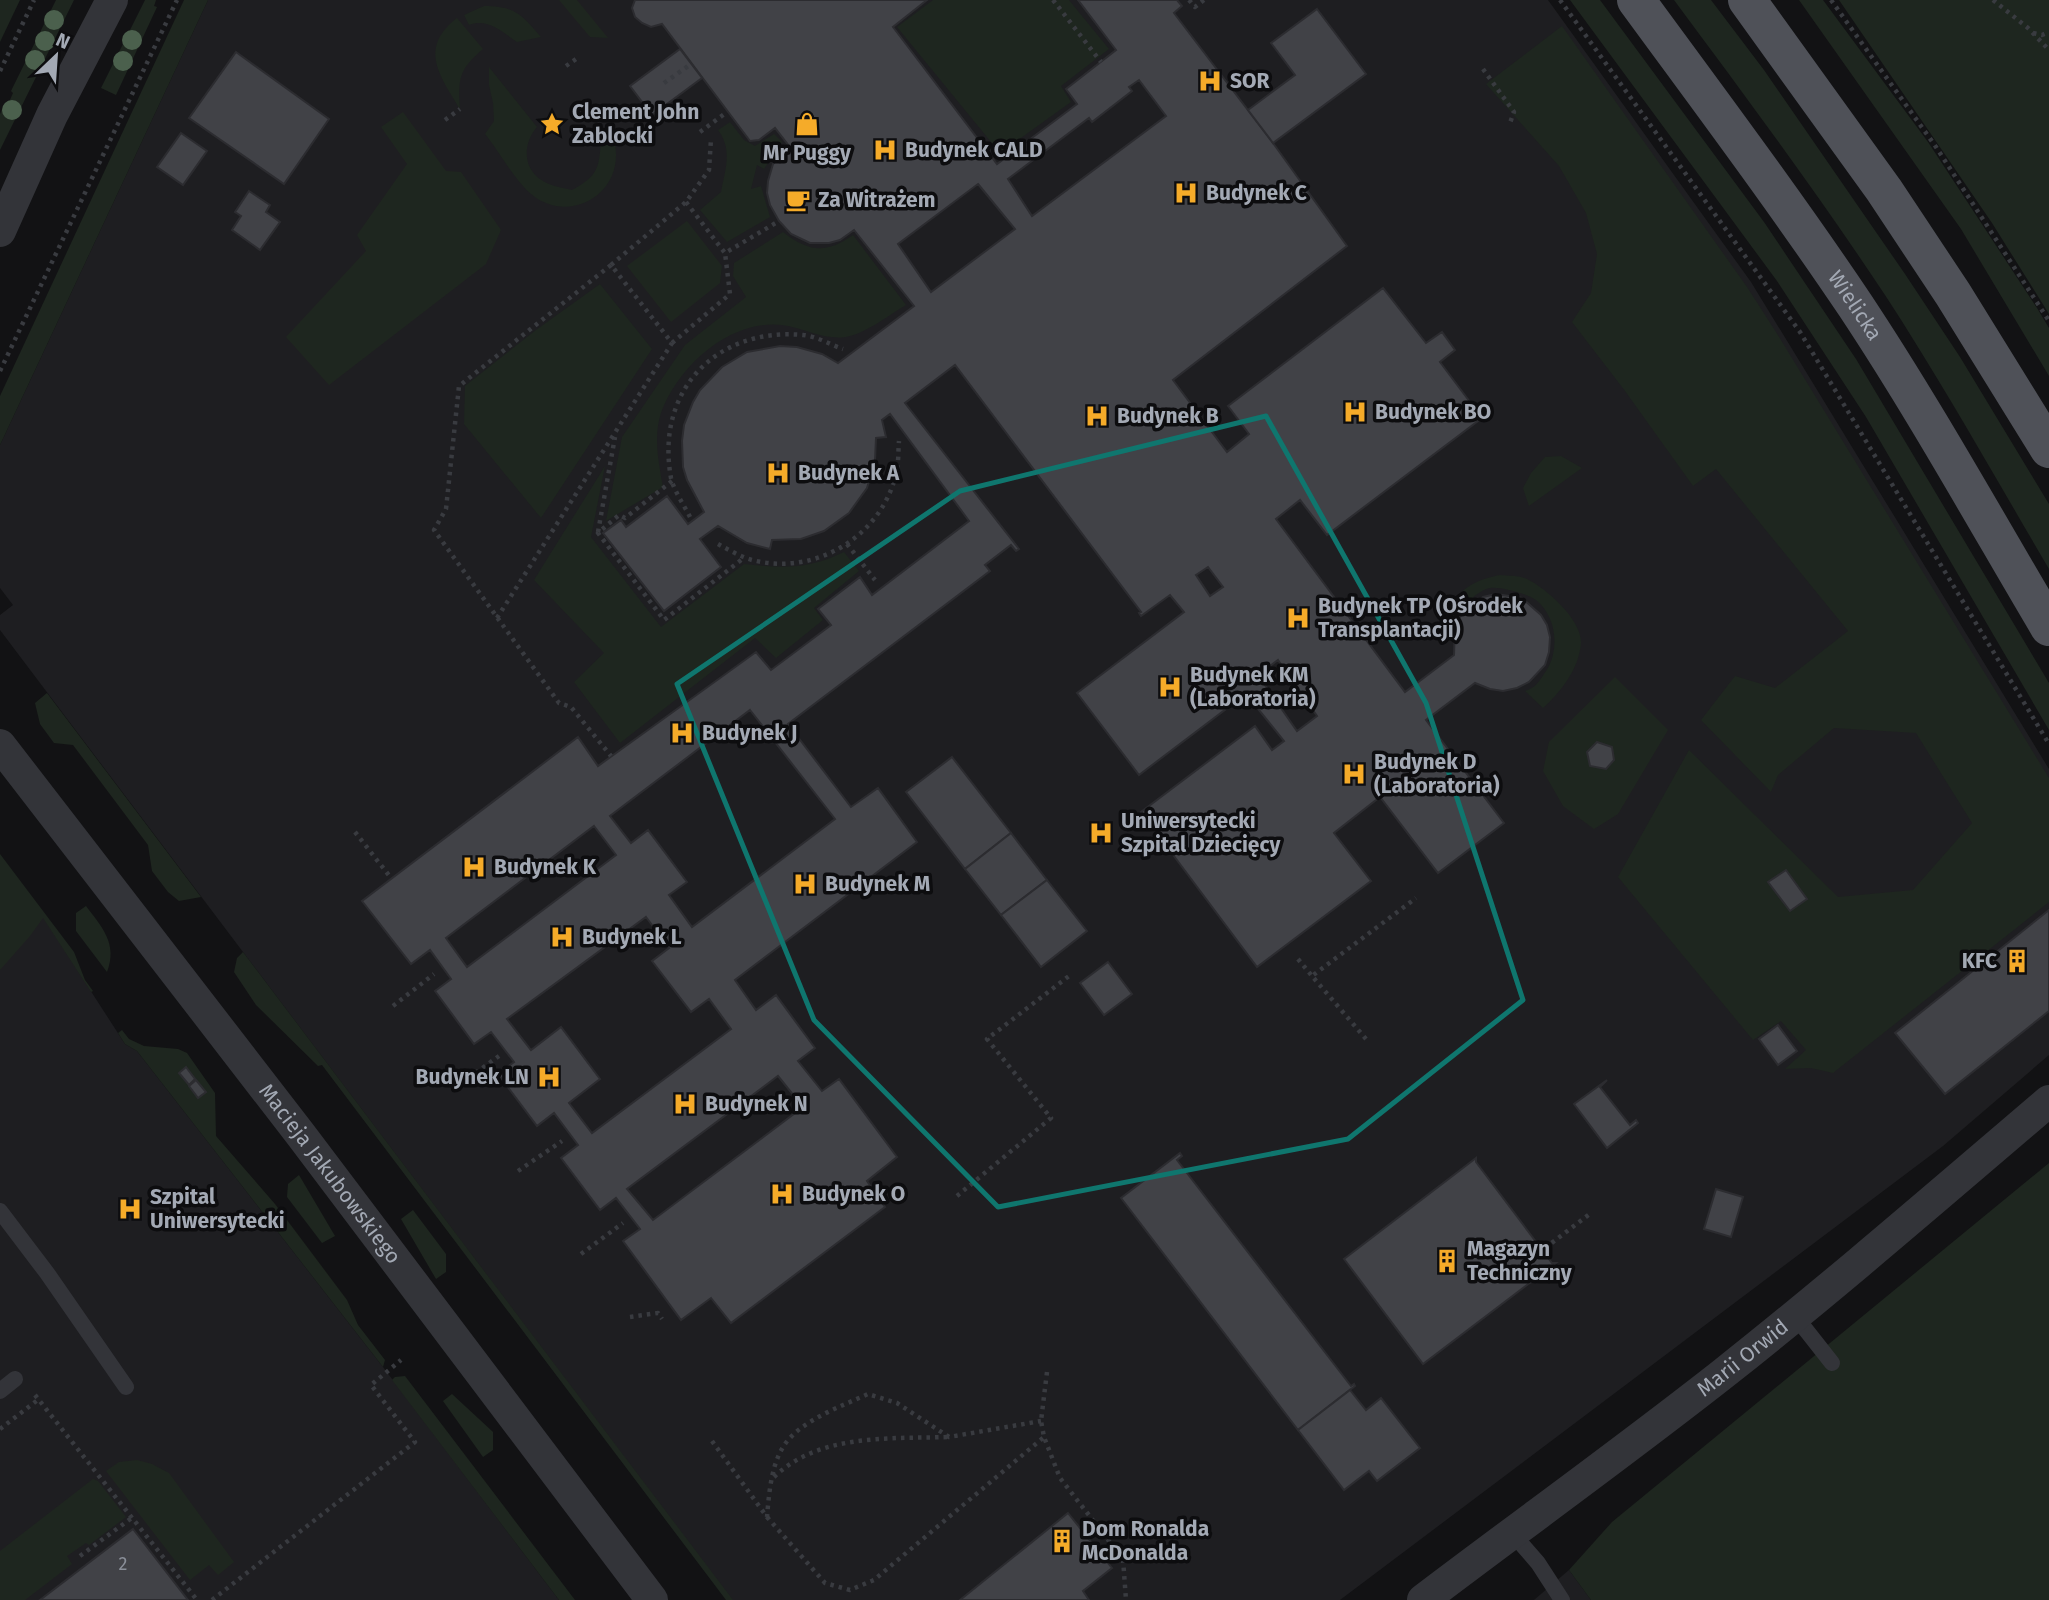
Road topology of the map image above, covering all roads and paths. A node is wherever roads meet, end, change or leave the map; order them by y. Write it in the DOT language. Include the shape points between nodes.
graph roads {
  1 [pos="34,0"];
  2 [pos="112,0"];
  3 [pos="177,0"];
  4 [pos="1053,0"];
  5 [pos="1189,0"];
  6 [pos="1204,0"];
  7 [pos="1560,0"];
  8 [pos="1636,0"];
  9 [pos="1747,0"];
  10 [pos="1831,0"];
  11 [pos="1993,0"];
  12 [pos="2049,32"];
  13 [pos="2033,33"];
  14 [pos="2049,50"];
  15 [pos="579,57"];
  16 [pos="1101,62"];
  17 [pos="691,64"];
  18 [pos="566,66"];
  19 [pos="1483,69"];
  20 [pos="0,71"];
  21 [pos="664,83"];
  22 [pos="460,109"];
  23 [pos="727,111"];
  24 [pos="445,120"];
  25 [pos="1510,123"];
  26 [pos="699,132"];
  27 [pos="711,139"];
  28 [pos="686,202"];
  29 [pos="779,221"];
  30 [pos="0,230"];
  31 [pos="725,253"];
  32 [pos="611,265"];
  33 [pos="2049,321"];
  34 [pos="672,343"];
  35 [pos="843,349"];
  36 [pos="0,371"];
  37 [pos="615,432"];
  38 [pos="899,440"];
  39 [pos="2049,449"];
  40 [pos="672,481"];
  41 [pos="690,517"];
  42 [pos="598,533"];
  43 [pos="718,544"];
  44 [pos="847,544"];
  45 [pos="745,557"];
  46 [pos="875,580"];
  47 [pos="496,618"];
  48 [pos="2049,627"];
  49 [pos="2,742"];
  50 [pos="2049,744"];
  51 [pos="611,756"];
  52 [pos="355,832"];
  53 [pos="391,878"];
  54 [pos="1416,898"];
  55 [pos="1298,959"];
  56 [pos="435,974"];
  57 [pos="1069,976"];
  58 [pos="1312,976"];
  59 [pos="393,1006"];
  60 [pos="1366,1039"];
  61 [pos="499,1056"];
  62 [pos="455,1088"];
  63 [pos="2049,1101"];
  64 [pos="562,1142"];
  65 [pos="518,1171"];
  66 [pos="957,1196"];
  67 [pos="0,1211"];
  68 [pos="1591,1213"];
  69 [pos="623,1223"];
  70 [pos="1545,1248"];
  71 [pos="582,1254"];
  72 [pos="1795,1316"];
  73 [pos="630,1317"];
  74 [pos="662,1319"];
  75 [pos="401,1360"];
  76 [pos="1832,1363"];
  77 [pos="1046,1372"];
  78 [pos="15,1380"];
  79 [pos="125,1387"];
  80 [pos="0,1391"];
  81 [pos="39,1399"];
  82 [pos="1041,1421"];
  83 [pos="0,1429"];
  84 [pos="949,1437"];
  85 [pos="1044,1437"];
  86 [pos="712,1441"];
  87 [pos="771,1480"];
  88 [pos="133,1517"];
  89 [pos="767,1517"];
  90 [pos="1512,1533"];
  91 [pos="80,1556"];
  92 [pos="197,1600"];
  93 [pos="212,1600"];
  94 [pos="652,1600"];
  95 [pos="1126,1600"];
  96 [pos="1423,1600"];
  97 [pos="1562,1600"];
  1 -- 20 [label="path"];
  2 -- 30 [label="street" via="52,115"];
  3 -- 36 [label="path"];
  4 -- 16 [label="path"];
  5 -- 6 [label="path" via="1195,7"];
  7 -- 50 [label="path" via="1800,332"];
  8 -- 48 [label="main road, Wielicka" via="1856,307"];
  9 -- 39 [label="main road" via="1884,190"];
  10 -- 33 [label="path" via="1936,146"];
  11 -- 13 [label="path"];
  12 -- 13 [label="path"];
  13 -- 14 [label="path"];
  15 -- 18 [label="path"];
  17 -- 21 [label="path"];
  19 -- 25 [label="path" via="1514,111"];
  22 -- 24 [label="path"];
  23 -- 26 [label="path"];
  27 -- 28 [label="path" via="709,170"];
  28 -- 31 [label="path"];
  28 -- 32 [label="path"];
  29 -- 31 [label="path"];
  31 -- 34 [label="path" via="730,294"];
  32 -- 34 [label="path"];
  32 -- 47 [label="path" via="459,386 446,509 434,530"];
  34 -- 37 [label="path"];
  35 -- 40 [label="path" via="806,335 766,334 729,346 698,370 676,404 667,442"];
  37 -- 42 [label="path"];
  37 -- 47 [label="path"];
  38 -- 44 [label="path" via="896,477 881,511"];
  40 -- 41 [label="path"];
  40 -- 42 [label="path"];
  42 -- 45 [label="path" via="664,620"];
  43 -- 45 [label="path"];
  44 -- 45 [label="path" via="825,557 788,564"];
  44 -- 46 [label="path"];
  47 -- 51 [label="path" via="559,703 571,707"];
  49 -- 94 [label="street, Macieja Jakubowskiego"];
  52 -- 53 [label="path"];
  54 -- 58 [label="path"];
  55 -- 58 [label="path"];
  56 -- 59 [label="path"];
  57 -- 66 [label="path" via="987,1039 1051,1118"];
  58 -- 60 [label="path"];
  61 -- 62 [label="path"];
  63 -- 72 [label="street, Marii Orwid"];
  64 -- 65 [label="path"];
  67 -- 79 [label="lane"];
  68 -- 70 [label="path"];
  69 -- 71 [label="path"];
  72 -- 76 [label="lane"];
  72 -- 90 [label="street, Marii Orwid"];
  73 -- 74 [label="path" via="658,1313"];
  75 -- 93 [label="path" via="371,1385 415,1442"];
  77 -- 82 [label="path"];
  78 -- 80 [label="lane"];
  78 -- 81 [label="path"];
  81 -- 83 [label="path"];
  81 -- 88 [label="path"];
  82 -- 84 [label="path"];
  82 -- 85 [label="path"];
  84 -- 87 [label="path" via="848,1441 804,1455"];
  84 -- 87 [label="path" via="897,1403 868,1394 816,1418 785,1444"];
  85 -- 89 [label="path" via="874,1580 850,1590 825,1583"];
  85 -- 95 [label="path" via="1060,1478 1124,1559"];
  86 -- 89 [label="path"];
  87 -- 89 [label="path"];
  88 -- 91 [label="path"];
  88 -- 92 [label="path"];
  90 -- 96 [label="street, Marii Orwid"];
  90 -- 97 [label="lane"];
}
